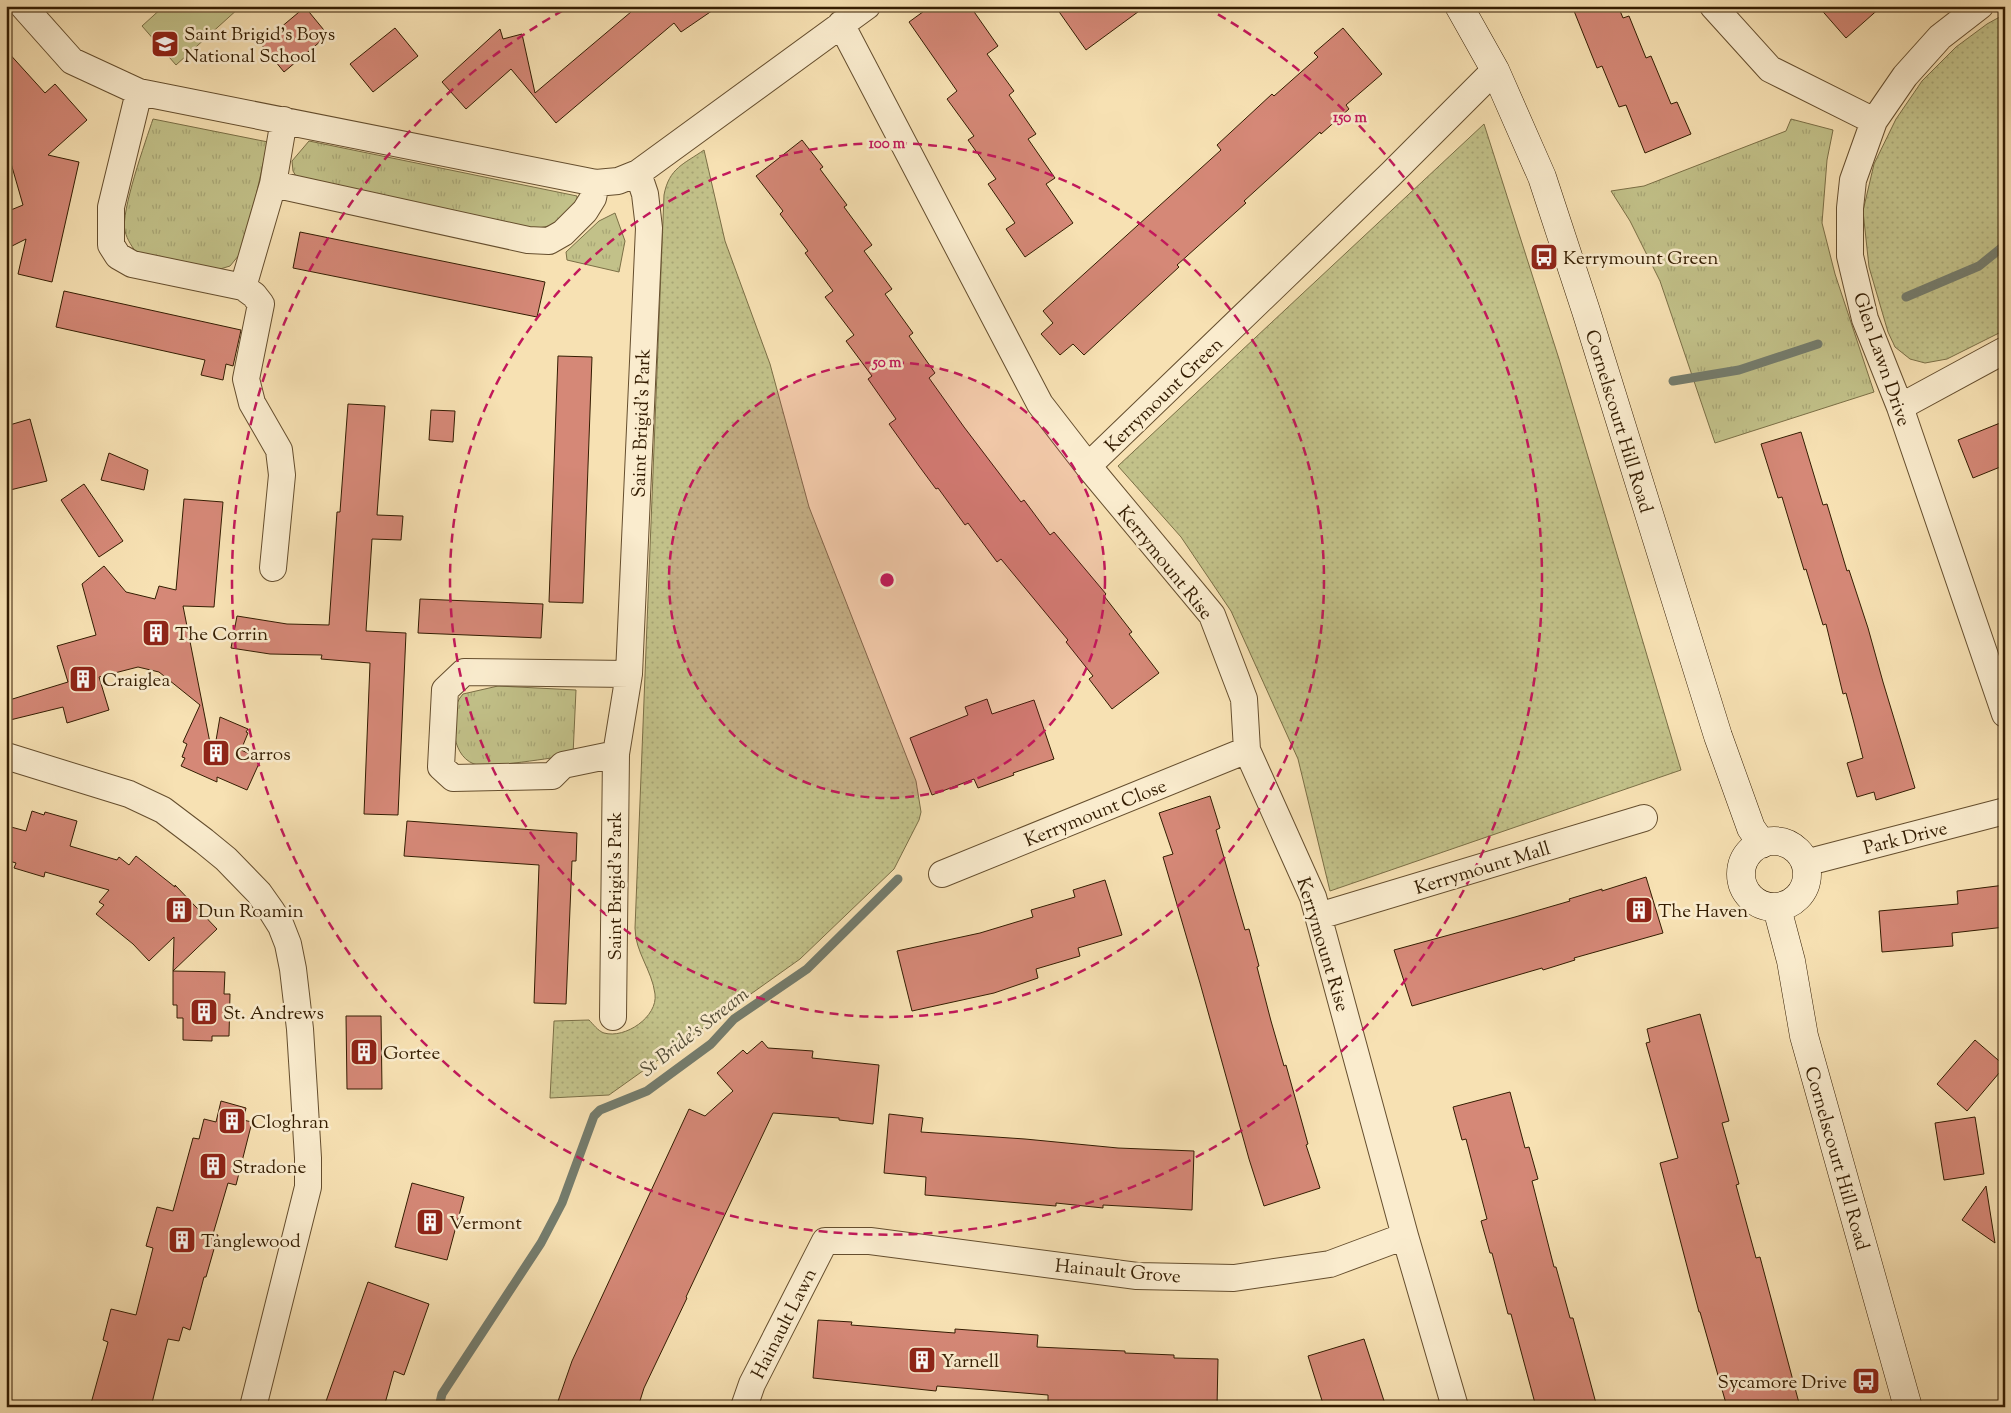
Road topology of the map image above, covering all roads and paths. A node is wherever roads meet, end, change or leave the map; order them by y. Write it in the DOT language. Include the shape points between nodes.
graph roads {
  1 [pos="22,6"];
  2 [pos="867,6"];
  3 [pos="1459,6"];
  4 [pos="1712,6"];
  5 [pos="1980,6"];
  6 [pos="841,24"];
  7 [pos="1494,70"];
  8 [pos="139,92"];
  9 [pos="284,120"];
  10 [pos="1874,121"];
  11 [pos="638,173"];
  12 [pos="596,183"];
  13 [pos="273,184"];
  14 [pos="248,291"];
  15 [pos="2005,350"];
  16 [pos="1900,407"];
  17 [pos="1088,466"];
  18 [pos="273,568"];
  19 [pos="629,674"];
  20 [pos="2005,714"];
  21 [pos="1247,750"];
  22 [pos="616,754"];
  23 [pos="6,756"];
  24 [pos="2005,811"];
  25 [pos="1644,818"];
  26 [pos="1762,844"];
  27 [pos="1805,862"];
  28 [pos="942,874"];
  29 [pos="1777,908"];
  30 [pos="1319,916"];
  31 [pos="613,1017"];
  32 [pos="1405,1236"];
  33 [pos="826,1241"];
  34 [pos="253,1407"];
  35 [pos="744,1407"];
  36 [pos="1455,1407"];
  37 [pos="1908,1407"];
  1 -- 8 [label="street" via="72,61"];
  2 -- 6 [label="street"];
  3 -- 7 [label="main road, Cornelscourt Hill Road"];
  4 -- 10 [label="street" via="1770,69"];
  5 -- 10 [label="street, Glen Lawn Drive" via="1940,37 1905,76"];
  6 -- 11 [label="street"];
  6 -- 17 [label="street, Kerrymount Rise" via="1040,404"];
  7 -- 17 [label="street, Kerrymount Green" via="1391,174"];
  7 -- 26 [label="main road, Cornelscourt Hill Road" via="1542,177 1718,736 1751,828"];
  8 -- 9 [label="street"];
  8 -- 14 [label="street" via="111,206 111,245 118,256 132,264"];
  9 -- 12 [label="street"];
  9 -- 13 [label="street"];
  10 -- 16 [label="street, Glen Lawn Drive" via="1853,180 1850,256 1865,319"];
  11 -- 12 [label="street" via="618,181"];
  11 -- 19 [label="street, Saint Brigid's Park" via="645,194 649,228"];
  12 -- 13 [label="street" via="594,198 585,211 563,234 549,241 528,240"];
  13 -- 14 [label="street"];
  14 -- 18 [label="street" via="262,307 246,379 252,403 279,450 282,475"];
  15 -- 16 [label="street"];
  16 -- 20 [label="street, Glen Lawn Drive"];
  17 -- 21 [label="street, Kerrymount Rise" via="1212,615 1244,699"];
  19 -- 22 [label="street, Saint Brigid's Park"];
  19 -- 22 [label="street" via="464,672 445,690 441,767 453,778 552,776 563,765"];
  21 -- 28 [label="street, Kerrymount Close"];
  21 -- 30 [label="street, Kerrymount Rise" via="1314,897"];
  22 -- 31 [label="street, Saint Brigid's Park"];
  23 -- 34 [label="street" via="129,794 163,810 246,879 272,910 288,944 300,1029 308,1188"];
  24 -- 27 [label="street, Park Drive"];
  25 -- 30 [label="street, Kerrymount Mall"];
  26 -- 27 [label="main road" via="1772,841 1787,844 1800,853"];
  26 -- 29 [label="main road" via="1753,849 1742,866 1743,887 1756,903"];
  27 -- 29 [label="main road" via="1807,877 1802,892"];
  29 -- 37 [label="main road, Cornelscourt Hill Road" via="1791,961 1804,1036"];
  30 -- 32 [label="street, Kerrymount Rise"];
  32 -- 33 [label="street, Hainault Grove" via="1330,1264 1234,1278 1137,1276 870,1241"];
  32 -- 36 [label="street, Kerrymount Rise"];
  33 -- 35 [label="street, Hainault Lawn" via="752,1384"];
}
